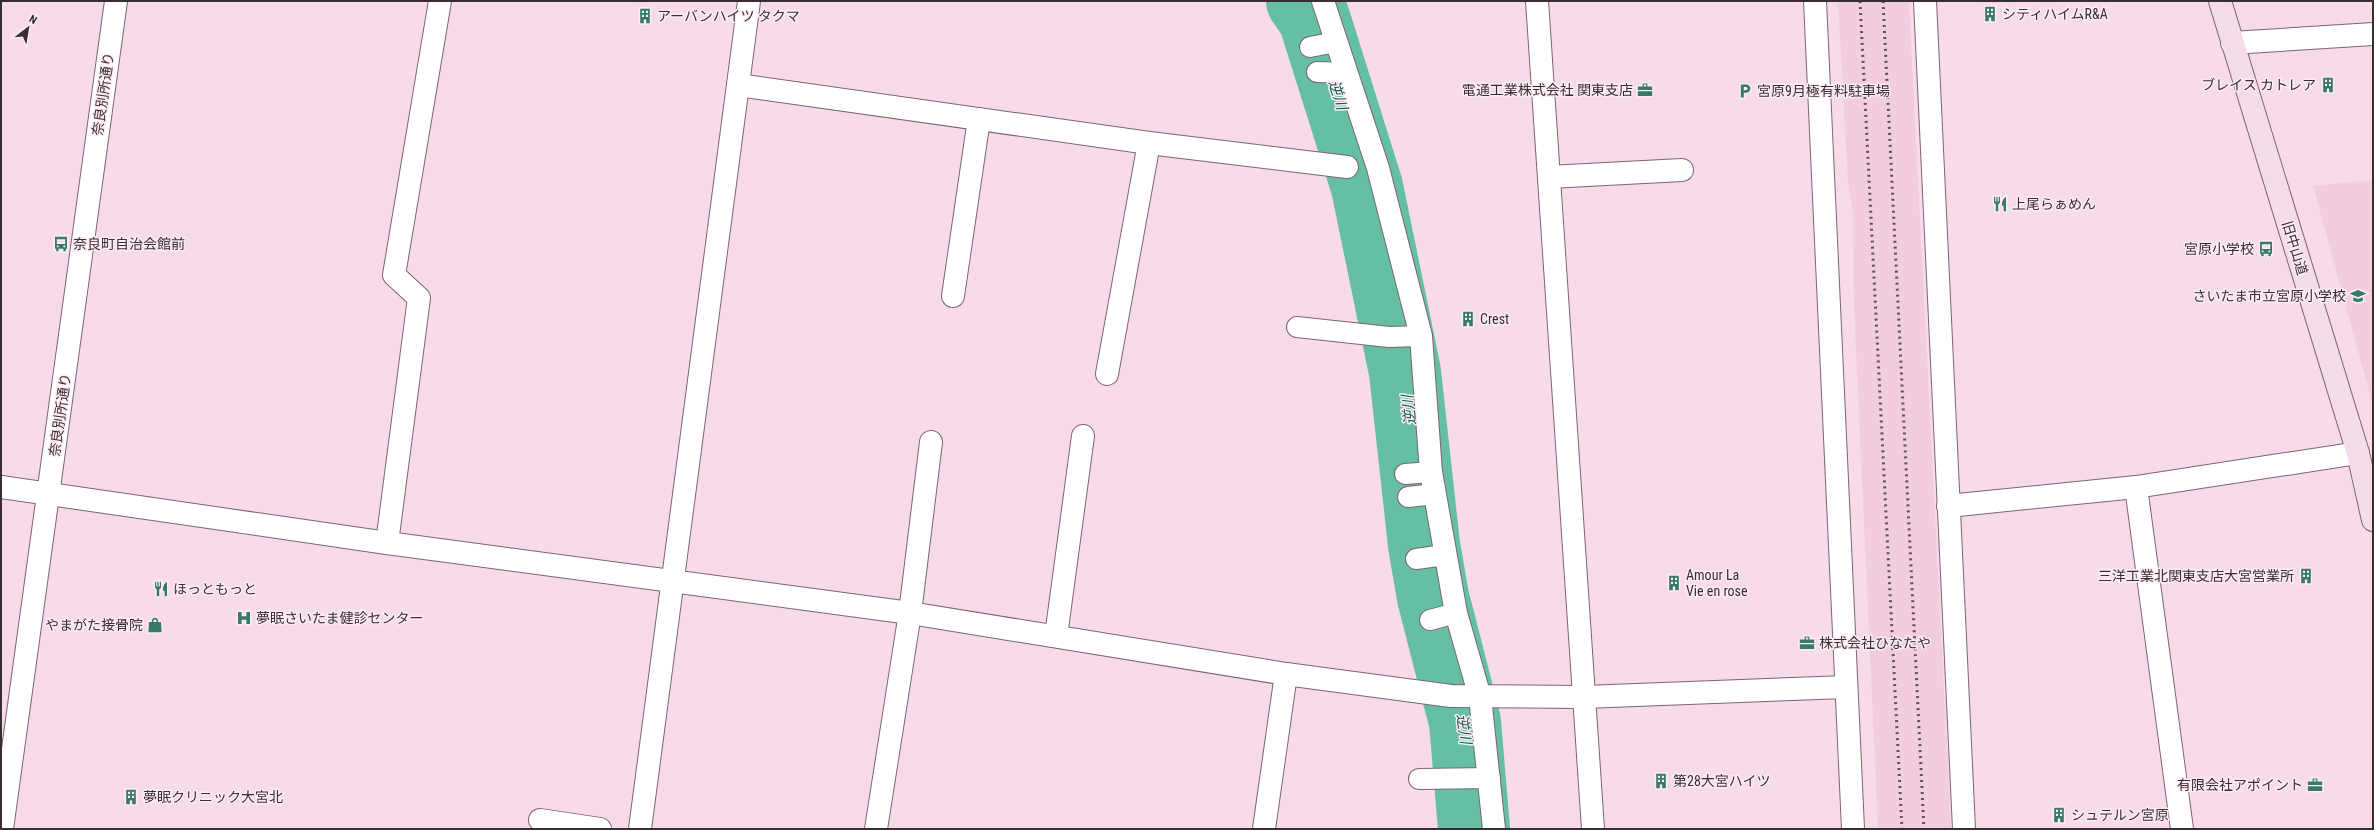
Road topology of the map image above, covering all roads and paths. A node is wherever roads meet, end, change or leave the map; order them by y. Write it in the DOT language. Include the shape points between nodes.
graph roads {
  1 [pos="116,1"];
  2 [pos="440,1"];
  3 [pos="749,1"];
  4 [pos="1323,1"];
  5 [pos="1537,1"];
  6 [pos="1815,1"];
  7 [pos="1925,1"];
  8 [pos="2220,1"];
  9 [pos="2373,34"];
  10 [pos="1333,43"];
  11 [pos="2232,43"];
  12 [pos="1310,47"];
  13 [pos="1317,72"];
  14 [pos="1343,73"];
  15 [pos="738,85"];
  16 [pos="979,119"];
  17 [pos="1149,143"];
  18 [pos="1347,167"];
  19 [pos="1682,170"];
  20 [pos="1549,177"];
  21 [pos="954,296"];
  22 [pos="1297,327"];
  23 [pos="1405,337"];
  24 [pos="1107,374"];
  25 [pos="1083,436"];
  26 [pos="931,442"];
  27 [pos="2358,453"];
  28 [pos="1,487"];
  29 [pos="2136,487"];
  30 [pos="1431,494"];
  31 [pos="49,496"];
  32 [pos="1408,497"];
  33 [pos="1948,506"];
  34 [pos="2373,520"];
  35 [pos="387,543"];
  36 [pos="674,581"];
  37 [pos="910,613"];
  38 [pos="1056,636"];
  39 [pos="1286,674"];
  40 [pos="1846,687"];
  41 [pos="1466,696"];
  42 [pos="1584,697"];
  43 [pos="1476,778"];
  44 [pos="1419,779"];
  45 [pos="540,820"];
  46 [pos="2,829"];
  47 [pos="600,829"];
  48 [pos="640,829"];
  49 [pos="876,829"];
  50 [pos="1264,829"];
  51 [pos="1494,829"];
  52 [pos="1593,829"];
  53 [pos="1854,829"];
  54 [pos="1964,829"];
  55 [pos="2182,829"];
  1 -- 31 [label="street, 奈良別所通り"];
  2 -- 35 [label="street" via="394,275 419,298"];
  3 -- 15 [label="street"];
  4 -- 10 [label="street"];
  5 -- 20 [label="street"];
  6 -- 40 [label="street"];
  7 -- 33 [label="street"];
  8 -- 11 [label="main road, 旧中山道"];
  9 -- 11 [label="street"];
  10 -- 12 [label="lane"];
  10 -- 14 [label="street"];
  11 -- 27 [label="main road, 旧中山道"];
  13 -- 14 [label="lane"];
  14 -- 23 [label="street" via="1378,168"];
  15 -- 16 [label="street"];
  15 -- 36 [label="street"];
  16 -- 17 [label="street"];
  16 -- 21 [label="street"];
  17 -- 18 [label="street"];
  17 -- 24 [label="street"];
  19 -- 20 [label="street"];
  20 -- 42 [label="street"];
  22 -- 23 [label="lane"];
  23 -- 30 [label="street" via="1420,472"];
  25 -- 38 [label="street"];
  26 -- 37 [label="street"];
  27 -- 29 [label="street"];
  27 -- 34 [label="main road, 旧中山道"];
  28 -- 31 [label="street"];
  29 -- 33 [label="street"];
  29 -- 55 [label="street"];
  30 -- 32 [label="lane"];
  30 -- 41 [label="street" via="1432,557 1444,616"];
  31 -- 35 [label="street"];
  31 -- 46 [label="street, 奈良別所通り"];
  33 -- 54 [label="street"];
  35 -- 36 [label="street"];
  36 -- 37 [label="street"];
  36 -- 48 [label="street"];
  37 -- 38 [label="street"];
  37 -- 49 [label="street"];
  38 -- 39 [label="street"];
  39 -- 41 [label="street"];
  39 -- 50 [label="street"];
  40 -- 42 [label="street"];
  40 -- 53 [label="street"];
  41 -- 42 [label="street"];
  41 -- 43 [label="street"];
  42 -- 52 [label="street"];
  43 -- 44 [label="lane"];
  43 -- 51 [label="street"];
  45 -- 47 [label="street"];
}
